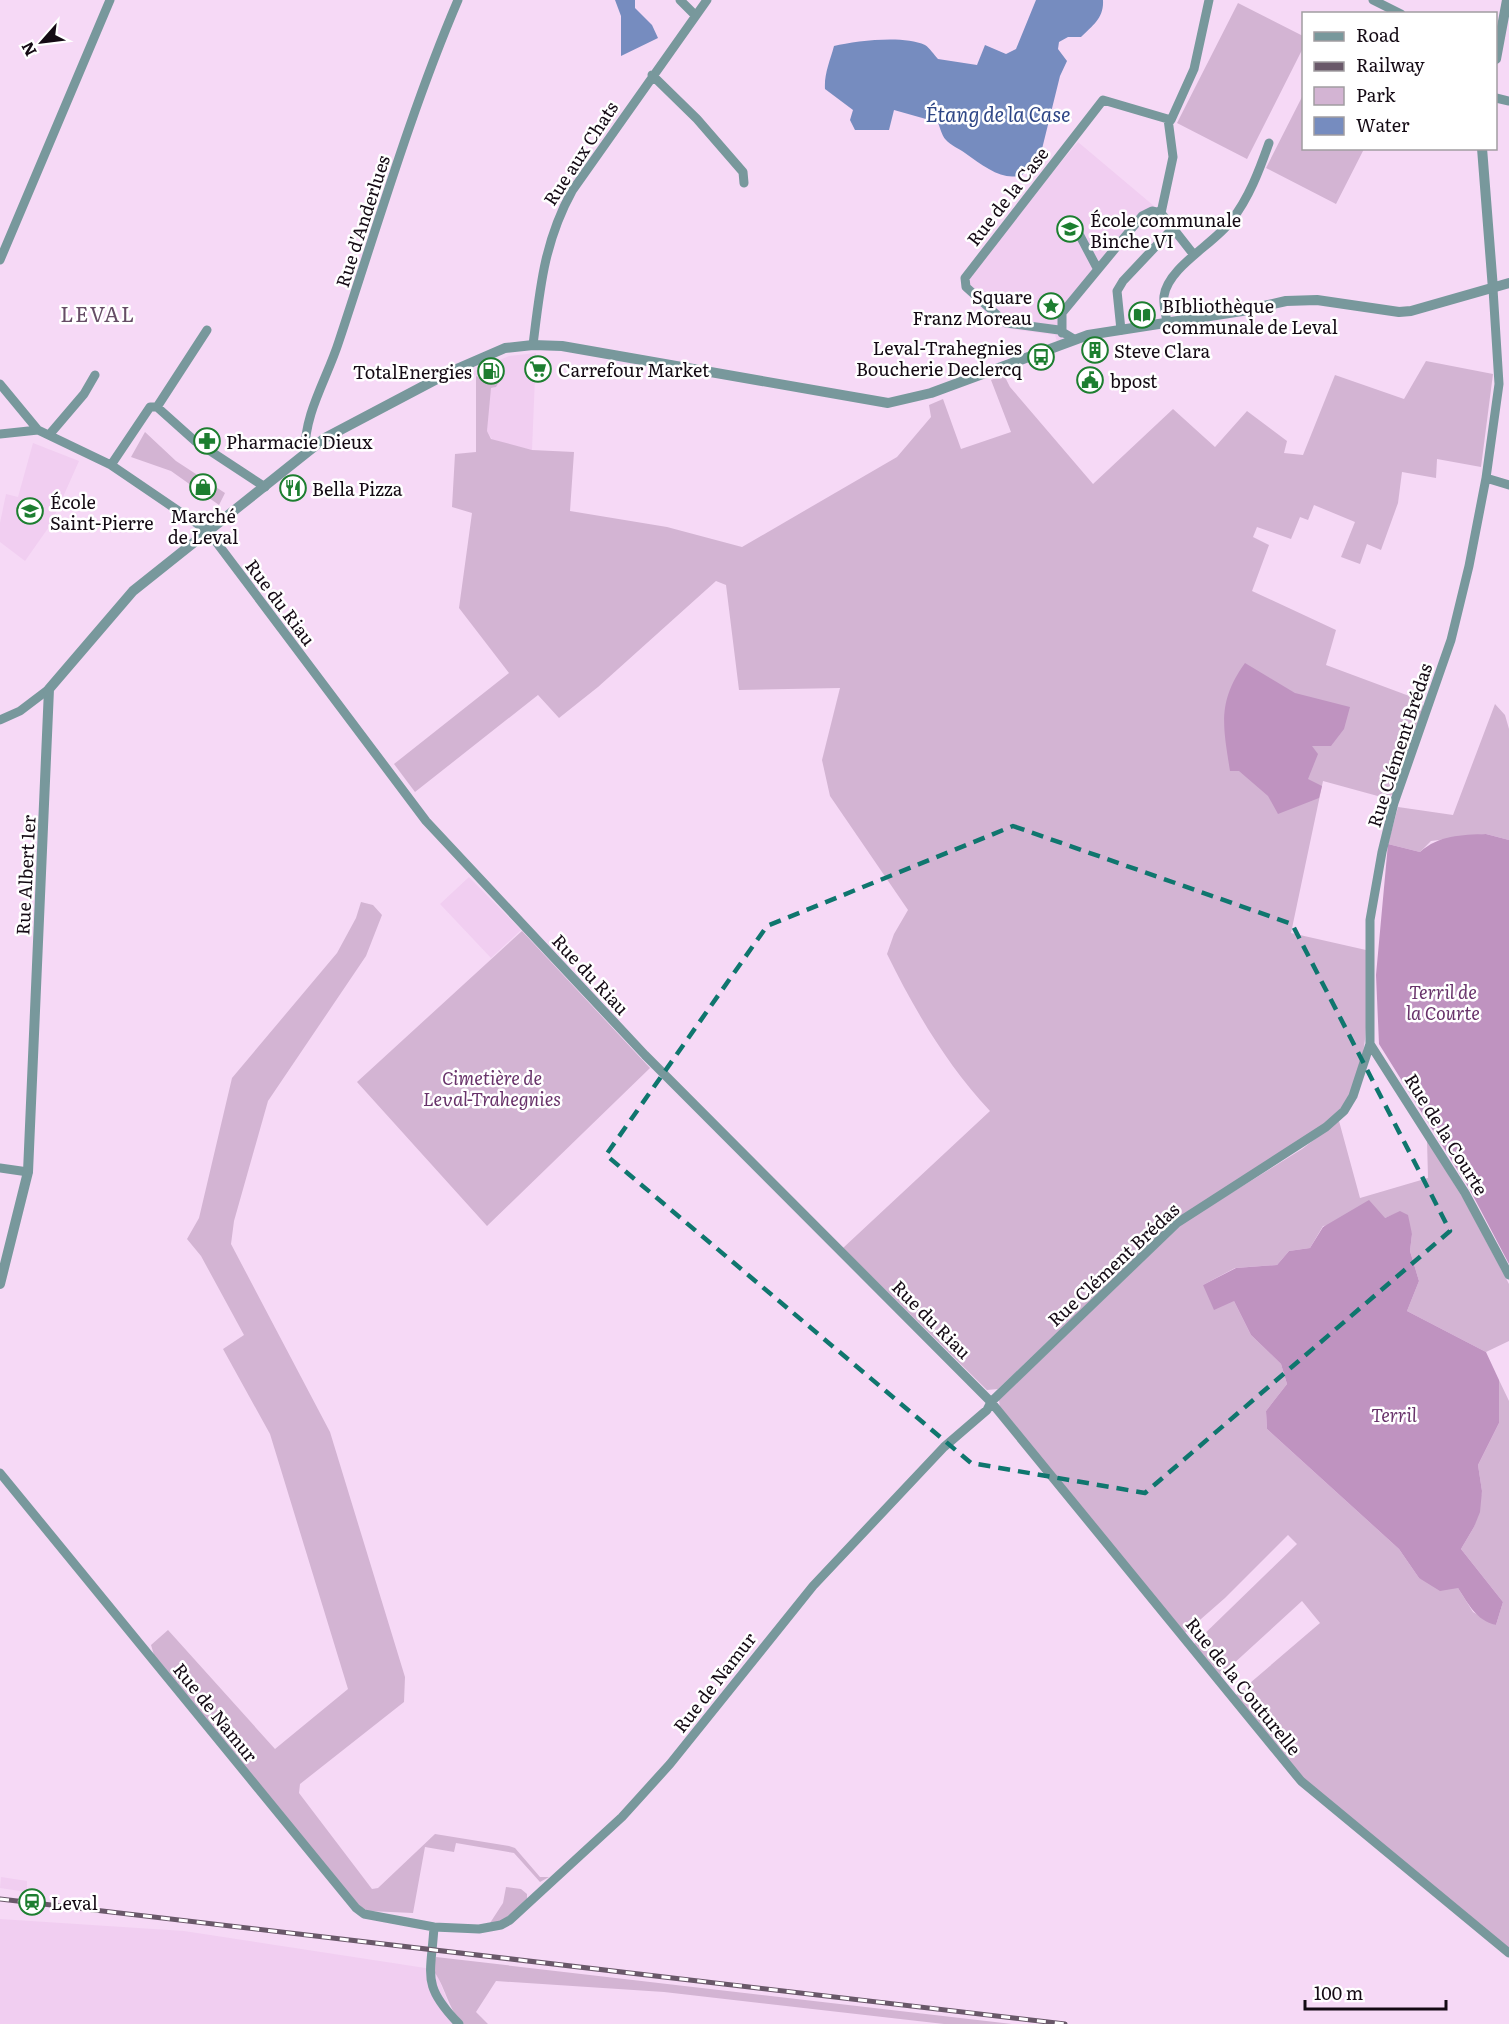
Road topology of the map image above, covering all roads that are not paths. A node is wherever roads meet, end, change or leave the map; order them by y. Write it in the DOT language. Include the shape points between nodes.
graph roads {
  1 [pos="110,0"];
  2 [pos="458,0"];
  3 [pos="680,0"];
  4 [pos="706,0"];
  5 [pos="1209,0"];
  6 [pos="1373,0"];
  7 [pos="1507,0"];
  8 [pos="1397,12"];
  9 [pos="695,15"];
  10 [pos="1505,31"];
  11 [pos="1497,56"];
  12 [pos="652,75"];
  13 [pos="1168,119"];
  14 [pos="1269,143"];
  15 [pos="1482,150"];
  16 [pos="744,183"];
  17 [pos="1161,213"];
  18 [pos="1173,228"];
  19 [pos="1078,232"];
  20 [pos="1194,255"];
  21 [pos="0,260"];
  22 [pos="1097,268"];
  23 [pos="1509,283"];
  24 [pos="1493,289"];
  25 [pos="1167,323"];
  26 [pos="207,330"];
  27 [pos="1122,330"];
  28 [pos="1062,333"];
  29 [pos="1074,339"];
  30 [pos="533,345"];
  31 [pos="95,375"];
  32 [pos="0,384"];
  33 [pos="157,407"];
  34 [pos="38,430"];
  35 [pos="0,434"];
  36 [pos="49,435"];
  37 [pos="304,453"];
  38 [pos="111,465"];
  39 [pos="1486,478"];
  40 [pos="1509,485"];
  41 [pos="265,487"];
  42 [pos="208,531"];
  43 [pos="49,689"];
  44 [pos="0,720"];
  45 [pos="1370,1044"];
  46 [pos="0,1167"];
  47 [pos="28,1172"];
  48 [pos="1509,1275"];
  49 [pos="0,1284"];
  50 [pos="991,1402"];
  51 [pos="0,1473"];
  52 [pos="434,1927"];
  53 [pos="1509,1953"];
  54 [pos="459,2024"];
  1 -- 21 [label="street"];
  2 -- 37 [label="street, Rue d'Anderlues" via="398,162 338,347 306,425"];
  3 -- 9 [label="street"];
  4 -- 9 [label="street, Rue aux Chats"];
  5 -- 13 [label="street" via="1194,69 1171,120"];
  6 -- 8 [label="street"];
  7 -- 10 [label="street"];
  9 -- 12 [label="street, Rue aux Chats"];
  10 -- 11 [label="street"];
  12 -- 16 [label="street" via="698,119 743,172"];
  12 -- 30 [label="street, Rue aux Chats" via="555,221 546,253"];
  13 -- 17 [label="street" via="1173,157"];
  13 -- 28 [label="street, Rue de la Case" via="1103,100 965,278 966,287 1006,323"];
  14 -- 20 [label="street" via="1247,199 1218,236"];
  15 -- 24 [label="street"];
  17 -- 18 [label="street"];
  17 -- 22 [label="street" via="1152,211 1142,216"];
  18 -- 20 [label="street"];
  18 -- 27 [label="street" via="1117,291"];
  19 -- 22 [label="street"];
  20 -- 25 [label="street" via="1164,294"];
  22 -- 28 [label="street" via="1062,313"];
  23 -- 24 [label="street"];
  24 -- 25 [label="street" via="1411,311 1317,300 1286,301"];
  24 -- 39 [label="street, Rue Clément Brédas" via="1499,384"];
  25 -- 27 [label="street"];
  26 -- 33 [label="street"];
  27 -- 29 [label="street"];
  28 -- 29 [label="street, Rue de la Case"];
  29 -- 30 [label="street" via="931,393 888,403 562,345"];
  30 -- 37 [label="street" via="505,348 452,371"];
  31 -- 36 [label="street"];
  32 -- 34 [label="street"];
  33 -- 38 [label="street" via="150,407"];
  33 -- 41 [label="street" via="195,441"];
  34 -- 35 [label="street"];
  34 -- 36 [label="street, Rue du Riau"];
  36 -- 38 [label="street, Rue du Riau"];
  37 -- 41 [label="street"];
  38 -- 42 [label="street, Rue du Riau"];
  39 -- 40 [label="street"];
  39 -- 45 [label="street, Rue Clément Brédas" via="1451,640 1394,803 1382,852 1370,920"];
  41 -- 42 [label="street"];
  42 -- 43 [label="street" via="133,591"];
  42 -- 50 [label="street, Rue du Riau" via="426,821 639,1050"];
  43 -- 44 [label="street" via="20,711"];
  43 -- 47 [label="street, Rue Albert 1er"];
  45 -- 48 [label="street, Rue de la Courte" via="1466,1193"];
  45 -- 50 [label="street, Rue Clément Brédas" via="1344,1111 1306,1141 1177,1223"];
  46 -- 47 [label="street"];
  47 -- 49 [label="street, Rue Albert 1er"];
  50 -- 52 [label="street, Rue de Namur" via="813,1586 670,1764 599,1839 501,1925 479,1929"];
  50 -- 53 [label="street, Rue de la Couturelle" via="1301,1781"];
  51 -- 52 [label="street, Rue de Namur" via="349,1901 364,1914"];
  52 -- 54 [label="street" via="429,1973 432,1988 440,2004"];
}
